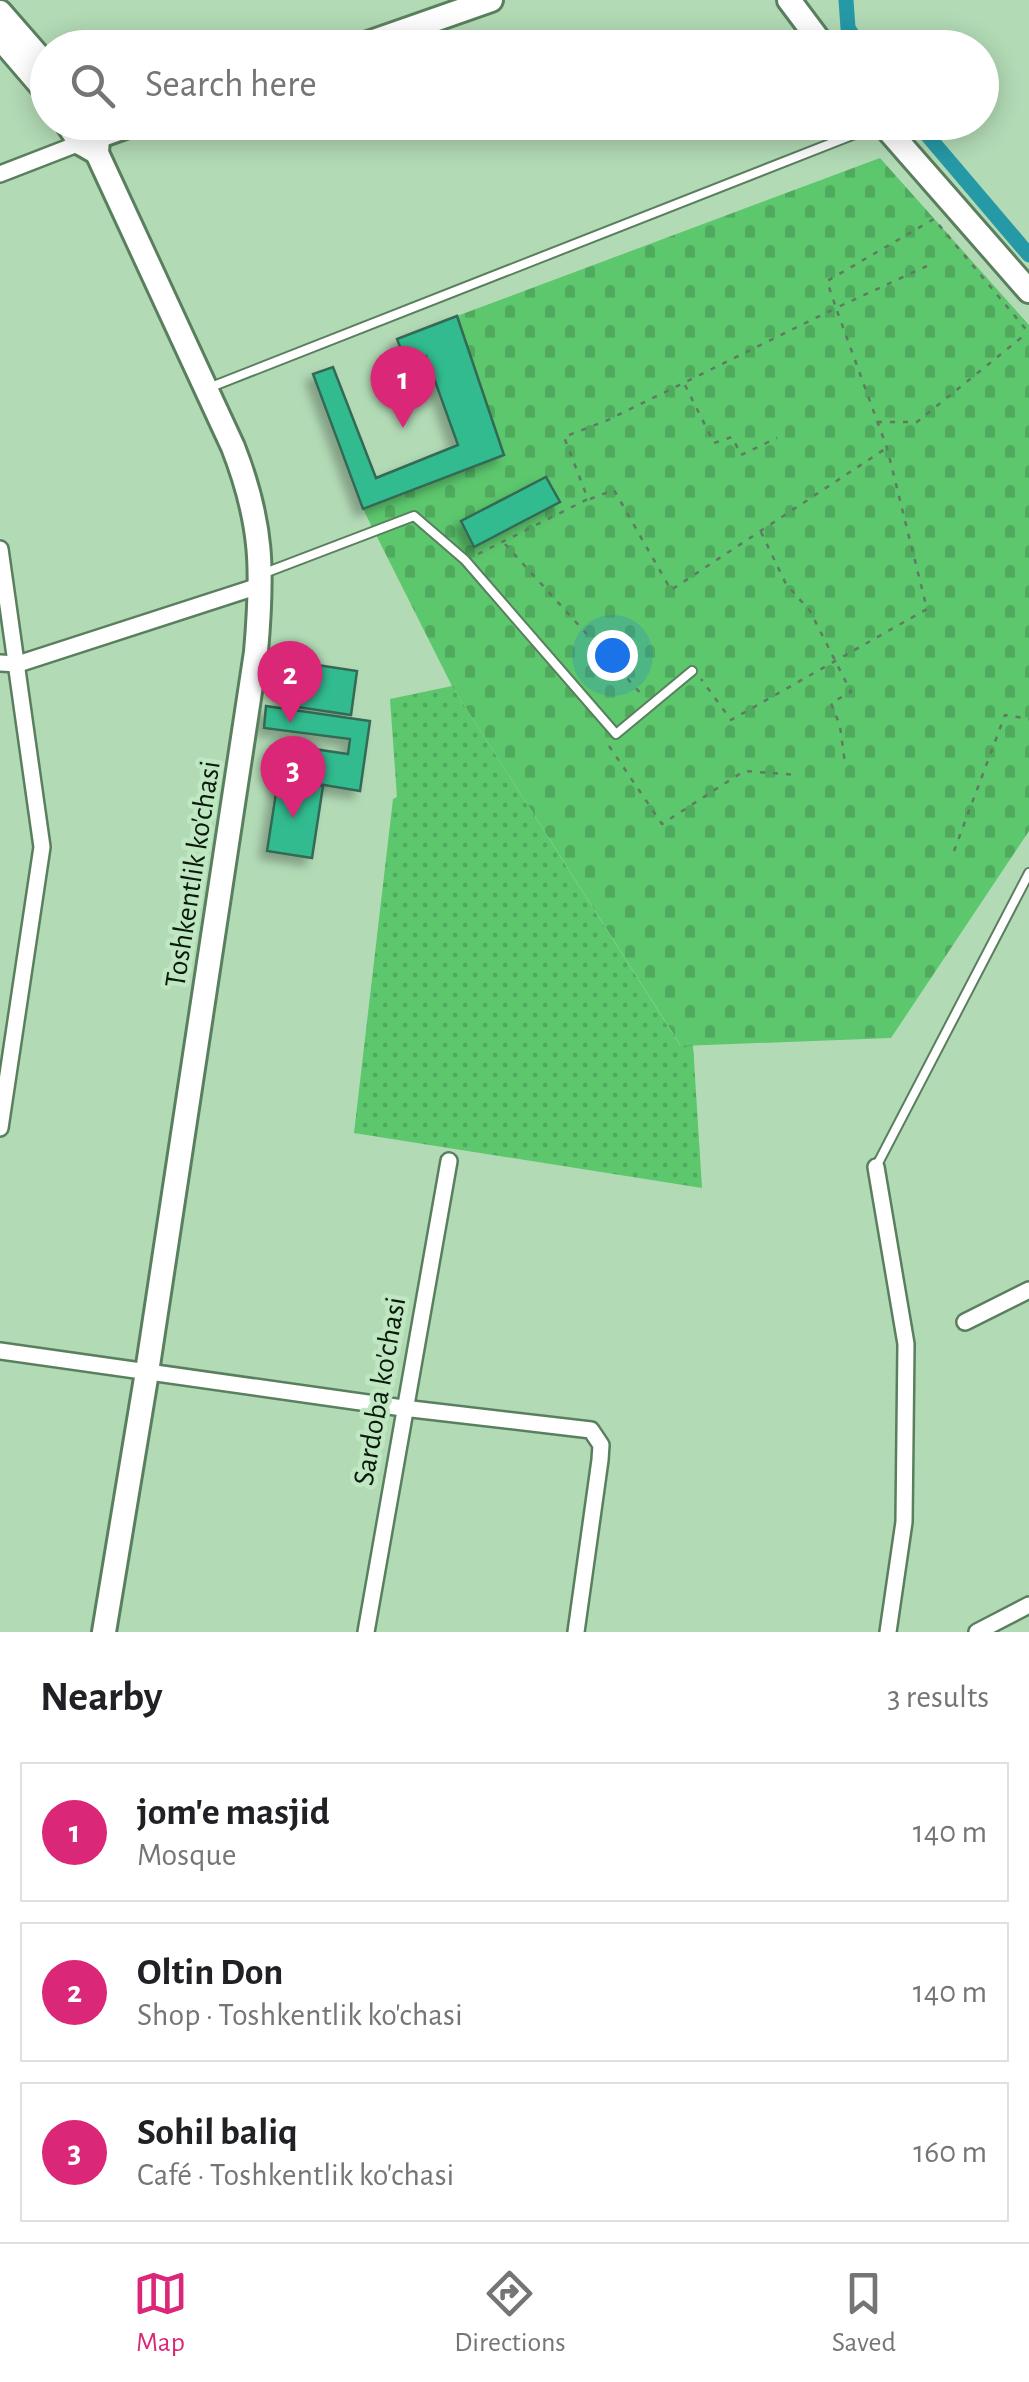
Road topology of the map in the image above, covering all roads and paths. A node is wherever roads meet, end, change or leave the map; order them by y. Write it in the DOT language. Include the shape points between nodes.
graph roads {
  1 [pos="491,0"];
  2 [pos="789,0"];
  3 [pos="0,12"];
  4 [pos="405,30"];
  5 [pos="812,30"];
  6 [pos="0,38"];
  7 [pos="30,46"];
  8 [pos="30,73"];
  9 [pos="88,140"];
  10 [pos="91,140"];
  11 [pos="838,140"];
  12 [pos="896,140"];
  13 [pos="0,174"];
  14 [pos="927,266"];
  15 [pos="1029,291"];
  16 [pos="836,308"];
  17 [pos="1029,332"];
  18 [pos="684,382"];
  19 [pos="208,389"];
  20 [pos="877,422"];
  21 [pos="778,438"];
  22 [pos="887,448"];
  23 [pos="588,499"];
  24 [pos="760,531"];
  25 [pos="502,542"];
  26 [pos="0,549"];
  27 [pos="465,560"];
  28 [pos="262,579"];
  29 [pos="835,660"];
  30 [pos="0,663"];
  31 [pos="18,664"];
  32 [pos="692,671"];
  33 [pos="652,706"];
  34 [pos="1029,718"];
  35 [pos="616,734"];
  36 [pos="845,764"];
  37 [pos="799,775"];
  38 [pos="954,851"];
  39 [pos="1029,873"];
  40 [pos="0,1128"];
  41 [pos="449,1160"];
  42 [pos="876,1167"];
  43 [pos="1029,1290"];
  44 [pos="964,1322"];
  45 [pos="0,1352"];
  46 [pos="147,1372"];
  47 [pos="403,1408"];
  48 [pos="1029,1605"];
  49 [pos="104,1632"];
  50 [pos="366,1632"];
  51 [pos="576,1632"];
  52 [pos="888,1632"];
  53 [pos="977,1632"];
  1 -- 4 [label="main road"];
  2 -- 5 [label="main road"];
  3 -- 7 [label="main road"];
  6 -- 8 [label="main road"];
  9 -- 13 [label="street"];
  10 -- 19 [label="main road, Toshkentlik ko'chasi"];
  11 -- 19 [label="lane"];
  12 -- 15 [label="main road"];
  14 -- 16 [label="path"];
  16 -- 17 [label="path" via="827,281 934,219"];
  16 -- 18 [label="path"];
  16 -- 20 [label="path"];
  17 -- 20 [label="path" via="918,422"];
  18 -- 21 [label="path" via="714,443 732,438 741,455"];
  18 -- 23 [label="path" via="564,437"];
  19 -- 28 [label="main road, Toshkentlik ko'chasi" via="251,494"];
  20 -- 22 [label="path"];
  22 -- 24 [label="path"];
  22 -- 29 [label="path" via="927,609"];
  23 -- 24 [label="path" via="614,490 671,590"];
  23 -- 25 [label="path"];
  24 -- 29 [label="path"];
  25 -- 27 [label="path"];
  25 -- 33 [label="path"];
  26 -- 31 [label="street"];
  27 -- 28 [label="lane" via="414,516"];
  27 -- 35 [label="lane"];
  28 -- 31 [label="street"];
  28 -- 46 [label="main road, Toshkentlik ko'chasi"];
  29 -- 32 [label="path" via="731,720"];
  29 -- 36 [label="path" via="851,692 831,703"];
  30 -- 31 [label="street"];
  31 -- 40 [label="street" via="42,847"];
  32 -- 33 [label="lane"];
  33 -- 35 [label="lane"];
  34 -- 38 [label="path" via="1004,715"];
  35 -- 37 [label="path" via="608,747 662,824 744,772"];
  39 -- 42 [label="lane"];
  41 -- 47 [label="street, Sardoba ko'chasi"];
  42 -- 52 [label="street" via="906,1344 904,1522"];
  43 -- 44 [label="street"];
  45 -- 46 [label="street"];
  46 -- 47 [label="street"];
  46 -- 49 [label="main road, Toshkentlik ko'chasi"];
  47 -- 50 [label="street, Sardoba ko'chasi"];
  47 -- 51 [label="street" via="591,1430 601,1445 600,1460"];
  48 -- 53 [label="street"];
}
